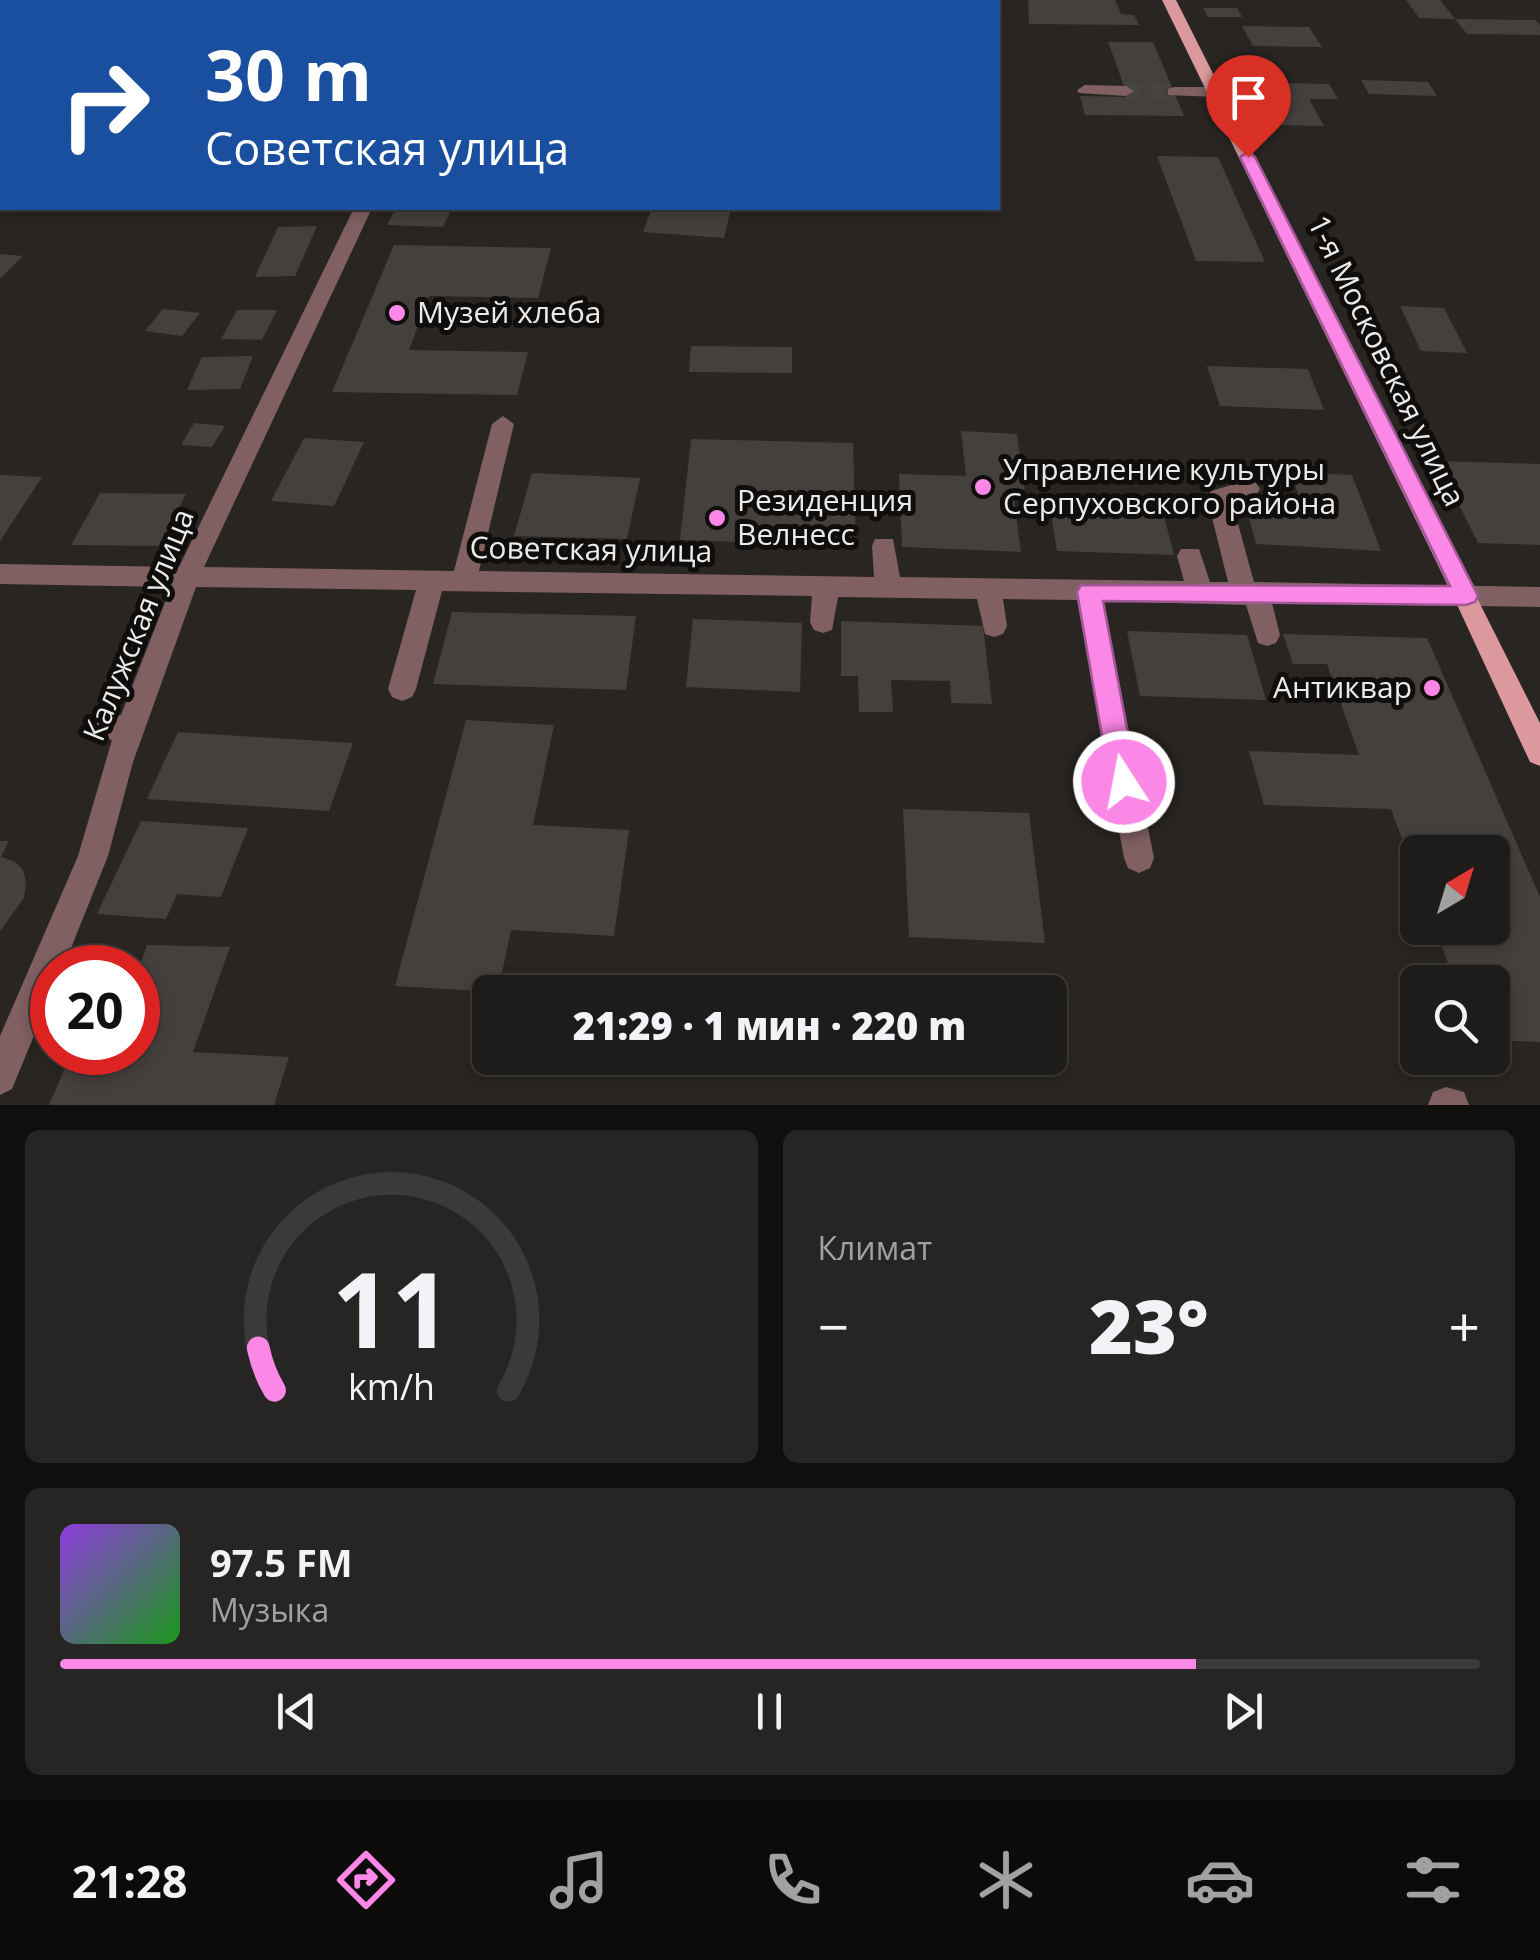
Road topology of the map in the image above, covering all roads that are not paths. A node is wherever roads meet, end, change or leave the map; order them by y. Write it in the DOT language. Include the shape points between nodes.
graph roads {
  1 [pos="1170,0"];
  2 [pos="1085,90"];
  3 [pos="1126,91"];
  4 [pos="1174,92"];
  5 [pos="1215,92"];
  6 [pos="362,210"];
  7 [pos="503,424"];
  8 [pos="1248,488"];
  9 [pos="884,546"];
  10 [pos="1190,556"];
  11 [pos="0,574"];
  12 [pos="188,576"];
  13 [pos="432,580"];
  14 [pos="464,581"];
  15 [pos="826,587"];
  16 [pos="888,588"];
  17 [pos="989,590"];
  18 [pos="1089,592"];
  19 [pos="1200,594"];
  20 [pos="1251,595"];
  21 [pos="1466,596"];
  22 [pos="1540,597"];
  23 [pos="822,622"];
  24 [pos="994,626"];
  25 [pos="1267,635"];
  26 [pos="402,688"];
  27 [pos="1540,753"];
  28 [pos="1139,858"];
  29 [pos="0,1077"];
  1 -- 5 [label="main road, 1-я Московская улица"];
  2 -- 3 [label="street"];
  4 -- 5 [label="street"];
  5 -- 21 [label="main road, 1-я Московская улица"];
  6 -- 12 [label="street, Калужская улица"];
  7 -- 14 [label="street"];
  8 -- 20 [label="street" via="1218,498"];
  9 -- 16 [label="street"];
  10 -- 19 [label="street"];
  11 -- 12 [label="street, Советская улица"];
  12 -- 13 [label="street, Советская улица"];
  12 -- 29 [label="street, Калужская улица" via="118,728 93,856"];
  13 -- 14 [label="street, Советская улица"];
  13 -- 26 [label="street"];
  14 -- 15 [label="street, Советская улица"];
  15 -- 16 [label="street, Советская улица"];
  15 -- 23 [label="street"];
  16 -- 17 [label="street, Советская улица"];
  17 -- 18 [label="street, Советская улица"];
  17 -- 24 [label="street"];
  18 -- 19 [label="street, Советская улица"];
  18 -- 28 [label="street"];
  19 -- 20 [label="street, Советская улица"];
  20 -- 21 [label="street, Советская улица"];
  20 -- 25 [label="street"];
  21 -- 22 [label="street, Советская улица"];
  21 -- 27 [label="main road, 1-я Московская улица"];
}
